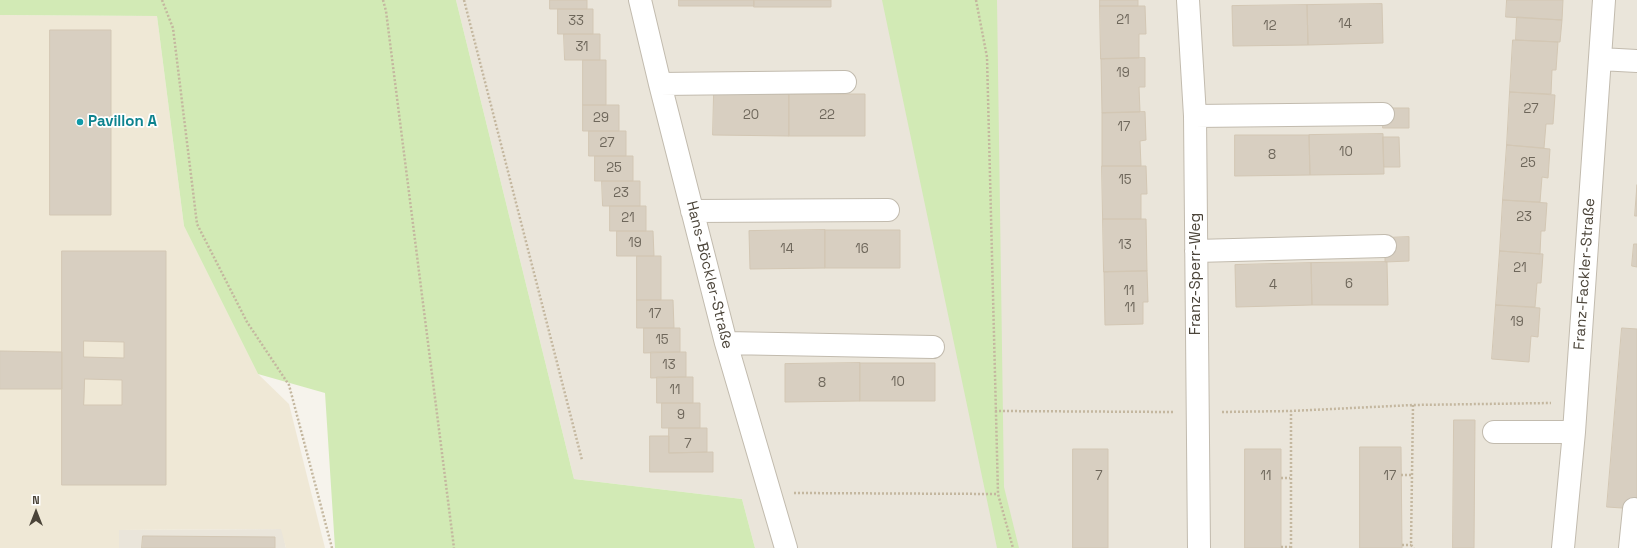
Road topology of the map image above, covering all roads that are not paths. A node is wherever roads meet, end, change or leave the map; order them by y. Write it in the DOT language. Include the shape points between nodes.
graph roads {
  1 [pos="640,0"];
  2 [pos="1188,0"];
  3 [pos="1604,0"];
  4 [pos="1600,59"];
  5 [pos="1637,61"];
  6 [pos="845,82"];
  7 [pos="660,84"];
  8 [pos="1383,114"];
  9 [pos="1195,116"];
  10 [pos="888,210"];
  11 [pos="692,211"];
  12 [pos="1384,246"];
  13 [pos="1196,251"];
  14 [pos="726,343"];
  15 [pos="933,347"];
  16 [pos="1494,432"];
  17 [pos="1574,432"];
  18 [pos="1634,509"];
  19 [pos="786,548"];
  20 [pos="1199,548"];
  21 [pos="1563,548"];
  22 [pos="1630,548"];
  1 -- 7 [label="street, Hans-Böckler-Straße"];
  2 -- 9 [label="street, Franz-Sperr-Weg"];
  3 -- 4 [label="street, Franz-Fackler-Straße"];
  4 -- 5 [label="street"];
  4 -- 17 [label="street, Franz-Fackler-Straße"];
  6 -- 7 [label="street"];
  7 -- 11 [label="street, Hans-Böckler-Straße"];
  8 -- 9 [label="street"];
  9 -- 13 [label="street, Franz-Sperr-Weg"];
  10 -- 11 [label="street"];
  11 -- 14 [label="street, Hans-Böckler-Straße"];
  12 -- 13 [label="street"];
  13 -- 20 [label="street, Franz-Sperr-Weg"];
  14 -- 15 [label="street"];
  14 -- 19 [label="street, Hans-Böckler-Straße"];
  16 -- 17 [label="street"];
  17 -- 21 [label="street, Franz-Fackler-Straße"];
  18 -- 22 [label="street"];
}
